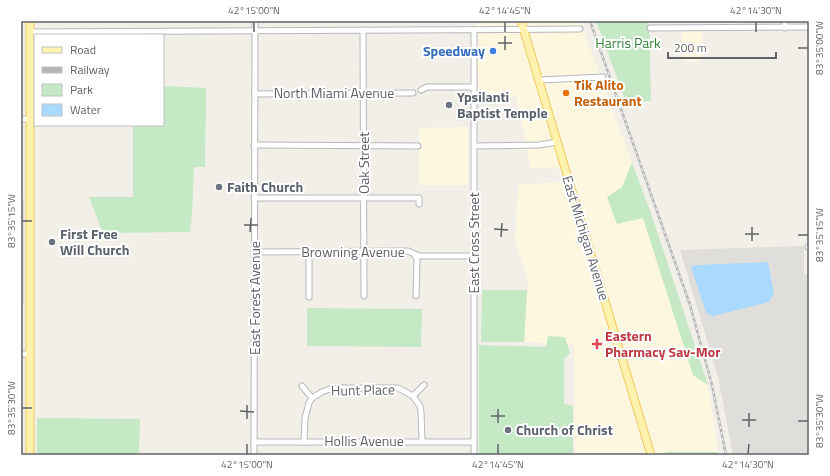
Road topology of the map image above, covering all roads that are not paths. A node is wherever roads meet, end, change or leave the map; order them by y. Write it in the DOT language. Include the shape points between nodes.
graph roads {
  1 [pos="30,21"];
  2 [pos="254,21"];
  3 [pos="521,21"];
  4 [pos="785,21"];
  5 [pos="809,27"];
  6 [pos="650,28"];
  7 [pos="785,28"];
  8 [pos="580,29"];
  9 [pos="363,30"];
  10 [pos="474,30"];
  11 [pos="523,30"];
  12 [pos="254,31"];
  13 [pos="30,32"];
  14 [pos="603,77"];
  15 [pos="539,80"];
  16 [pos="474,87"];
  17 [pos="421,90"];
  18 [pos="364,93"];
  19 [pos="413,93"];
  20 [pos="254,94"];
  21 [pos="21,119"];
  22 [pos="30,119"];
  23 [pos="558,142"];
  24 [pos="254,145"];
  25 [pos="364,145"];
  26 [pos="418,146"];
  27 [pos="475,146"];
  28 [pos="254,198"];
  29 [pos="364,198"];
  30 [pos="419,198"];
  31 [pos="255,252"];
  32 [pos="309,252"];
  33 [pos="364,252"];
  34 [pos="415,255"];
  35 [pos="474,256"];
  36 [pos="364,296"];
  37 [pos="416,296"];
  38 [pos="309,297"];
  39 [pos="21,354"];
  40 [pos="30,354"];
  41 [pos="424,385"];
  42 [pos="302,386"];
  43 [pos="413,396"];
  44 [pos="312,398"];
  45 [pos="422,441"];
  46 [pos="254,442"];
  47 [pos="304,442"];
  48 [pos="474,442"];
  49 [pos="30,455"];
  50 [pos="254,455"];
  51 [pos="474,455"];
  52 [pos="650,455"];
  1 -- 13 [label="main road"];
  2 -- 12 [label="street, East Forest Avenue"];
  3 -- 11 [label="main road, East Michigan Avenue"];
  4 -- 7 [label="street"];
  5 -- 7 [label="street"];
  6 -- 7 [label="street"];
  8 -- 11 [label="street"];
  9 -- 10 [label="street"];
  9 -- 12 [label="street"];
  9 -- 18 [label="street, Oak Street"];
  10 -- 11 [label="street"];
  10 -- 16 [label="street, East Cross Street"];
  11 -- 15 [label="main road, East Michigan Avenue"];
  12 -- 13 [label="street"];
  12 -- 20 [label="street, East Forest Avenue"];
  13 -- 22 [label="main road"];
  14 -- 15 [label="street"];
  15 -- 23 [label="main road, East Michigan Avenue"];
  16 -- 17 [label="street" via="427,87"];
  16 -- 27 [label="street, East Cross Street"];
  18 -- 19 [label="street, North Miami Avenue"];
  18 -- 20 [label="street, North Miami Avenue"];
  18 -- 25 [label="street, Oak Street"];
  20 -- 24 [label="street, East Forest Avenue"];
  21 -- 22 [label="street"];
  22 -- 40 [label="main road"];
  23 -- 27 [label="street" via="540,145"];
  23 -- 52 [label="main road, East Michigan Avenue"];
  24 -- 25 [label="street"];
  24 -- 28 [label="street, East Forest Avenue"];
  25 -- 26 [label="street"];
  25 -- 29 [label="street, Oak Street"];
  27 -- 35 [label="street, East Cross Street"];
  28 -- 29 [label="street"];
  28 -- 31 [label="street, East Forest Avenue"];
  29 -- 30 [label="street"];
  29 -- 33 [label="street, Oak Street"];
  31 -- 32 [label="street, Browning Avenue"];
  31 -- 46 [label="street, East Forest Avenue"];
  32 -- 33 [label="street, Browning Avenue"];
  32 -- 38 [label="street"];
  33 -- 34 [label="street, Browning Avenue" via="408,251"];
  33 -- 36 [label="street, Oak Street"];
  34 -- 35 [label="street, Browning Avenue"];
  34 -- 37 [label="street"];
  35 -- 48 [label="street, East Cross Street"];
  39 -- 40 [label="street"];
  40 -- 49 [label="main road"];
  41 -- 43 [label="street, Hunt Place"];
  42 -- 44 [label="street, Hunt Place"];
  43 -- 44 [label="street, Hunt Place" via="398,388 341,388 330,389"];
  43 -- 45 [label="street, Hunt Place" via="420,406"];
  44 -- 47 [label="street, Hunt Place" via="305,418"];
  45 -- 47 [label="street, Hollis Avenue"];
  45 -- 48 [label="street, Hollis Avenue"];
  46 -- 47 [label="street, Hollis Avenue"];
  46 -- 50 [label="street, East Forest Avenue"];
  48 -- 51 [label="street, East Cross Street"];
}
